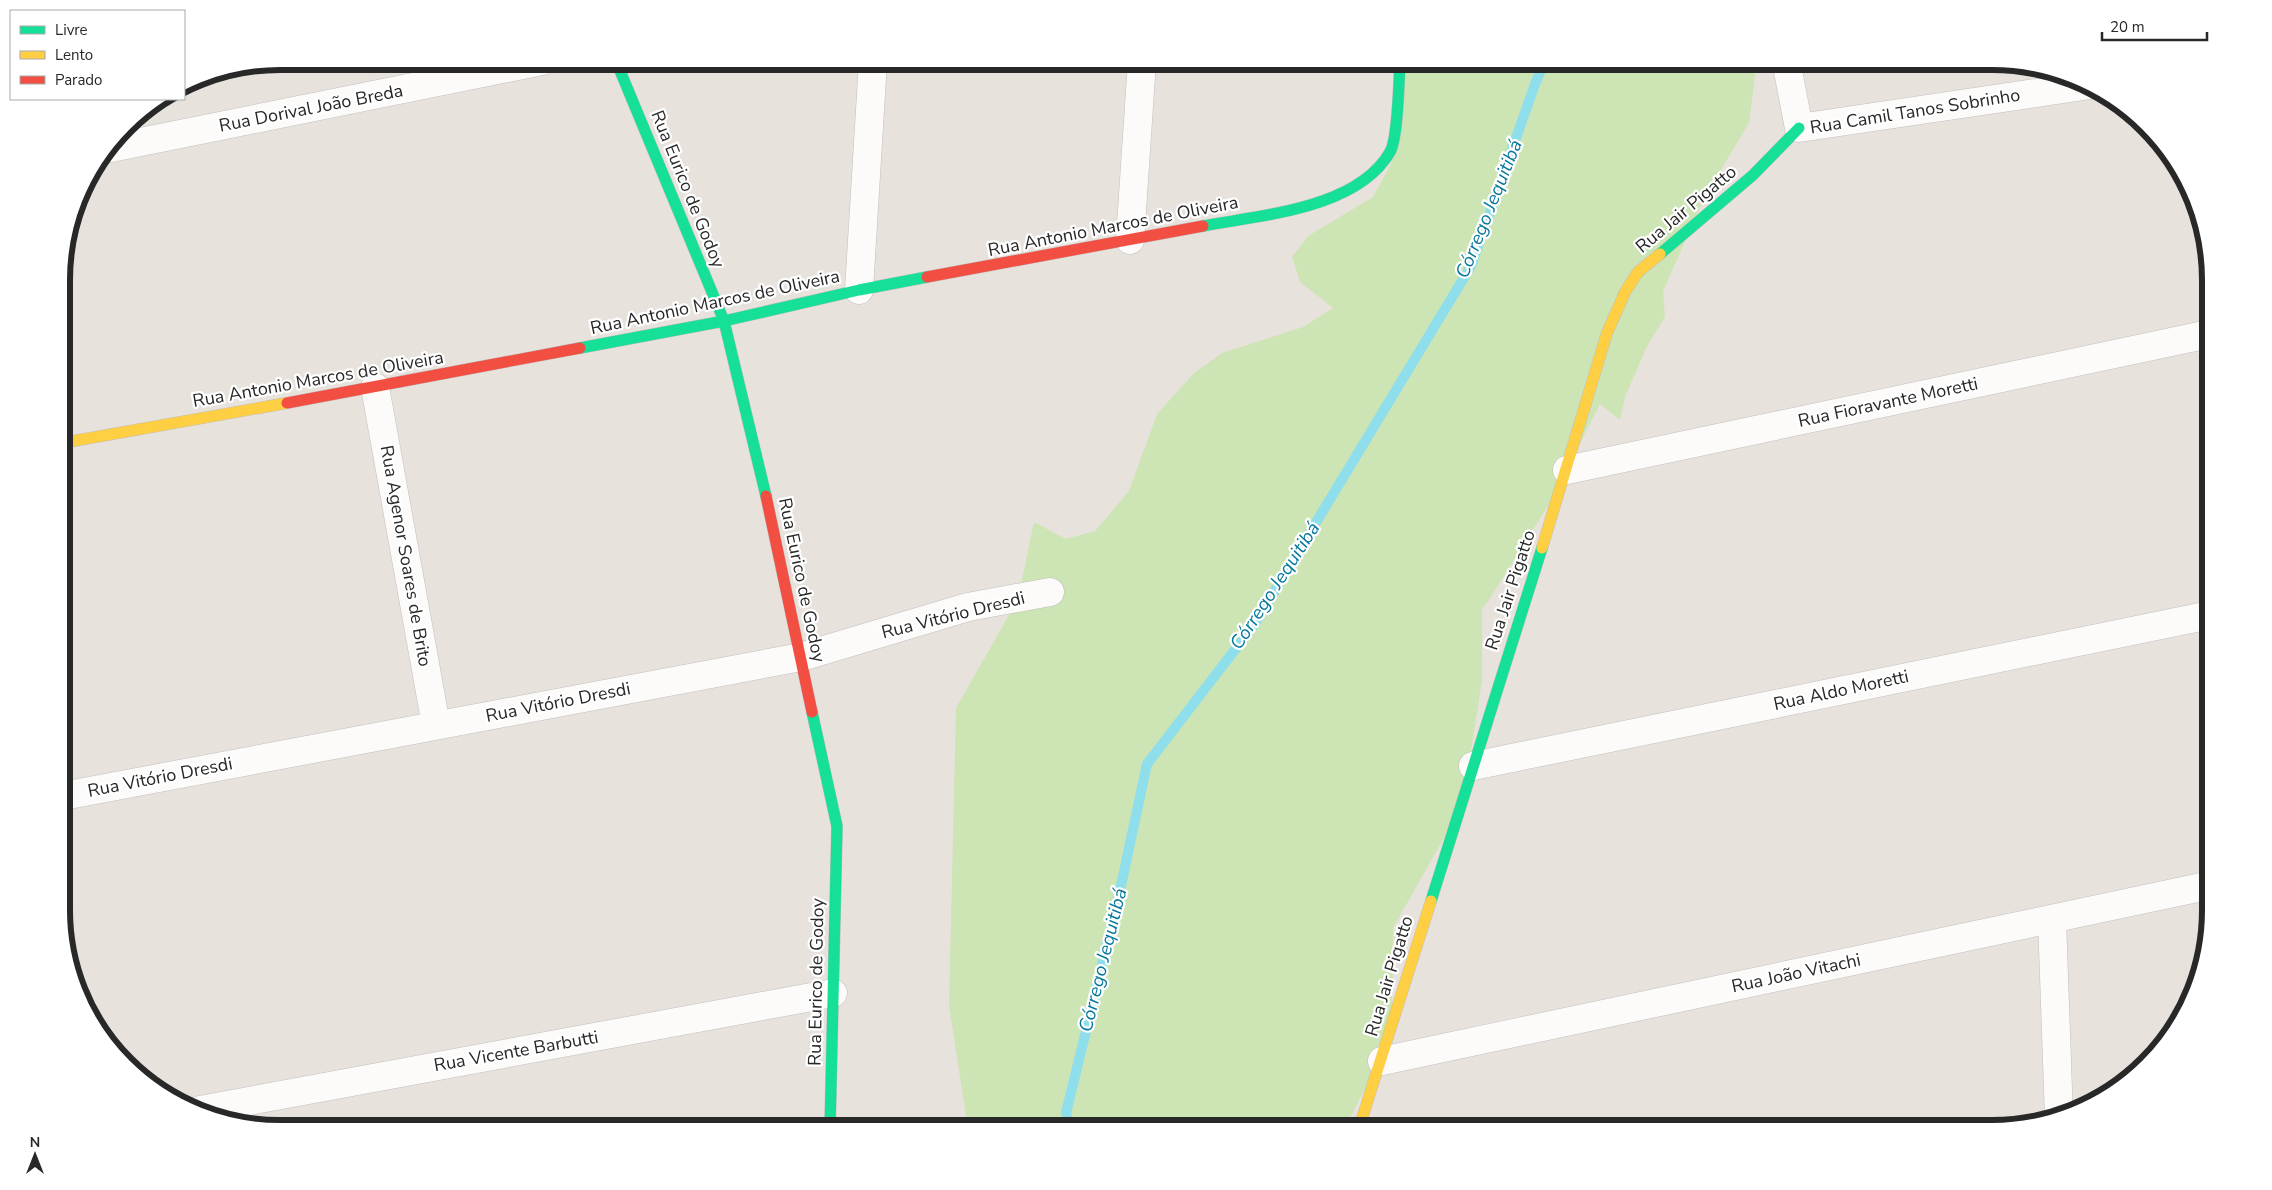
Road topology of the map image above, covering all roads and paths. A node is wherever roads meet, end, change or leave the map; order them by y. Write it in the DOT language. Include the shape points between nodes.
graph roads {
  1 [pos="497,70"];
  2 [pos="620,70"];
  3 [pos="872,70"];
  4 [pos="1141,70"];
  5 [pos="1400,70"];
  6 [pos="1788,70"];
  7 [pos="2073,87"];
  8 [pos="1799,128"];
  9 [pos="118,147"];
  10 [pos="1130,240"];
  11 [pos="858,290"];
  12 [pos="724,321"];
  13 [pos="2202,335"];
  14 [pos="375,387"];
  15 [pos="70,442"];
  16 [pos="1567,470"];
  17 [pos="1050,592"];
  18 [pos="2202,617"];
  19 [pos="801,657"];
  20 [pos="436,725"];
  21 [pos="1472,766"];
  22 [pos="70,795"];
  23 [pos="2202,887"];
  24 [pos="2052,919"];
  25 [pos="833,993"];
  26 [pos="1382,1061"];
  27 [pos="210,1108"];
  28 [pos="2059,1109"];
  29 [pos="830,1120"];
  30 [pos="1362,1120"];
  1 -- 9 [label="street, Rua Dorival João Breda"];
  2 -- 12 [label="street, Rua Eurico de Godoy"];
  3 -- 11 [label="street"];
  4 -- 10 [label="street"];
  5 -- 10 [label="street, Rua Antonio Marcos de Oliveira" via="1391,151 1369,178 1305,207"];
  6 -- 8 [label="street"];
  7 -- 8 [label="street, Rua Camil Tanos Sobrinho"];
  8 -- 16 [label="street, Rua Jair Pigatto" via="1753,176 1638,272 1625,292 1608,333"];
  10 -- 11 [label="street, Rua Antonio Marcos de Oliveira"];
  11 -- 12 [label="street, Rua Antonio Marcos de Oliveira"];
  12 -- 14 [label="street, Rua Antonio Marcos de Oliveira"];
  12 -- 19 [label="street, Rua Eurico de Godoy"];
  13 -- 16 [label="street, Rua Fioravante Moretti"];
  14 -- 15 [label="street, Rua Antonio Marcos de Oliveira"];
  14 -- 20 [label="street, Rua Agenor Soares de Brito"];
  16 -- 21 [label="street, Rua Jair Pigatto"];
  17 -- 19 [label="street, Rua Vitório Dresdi" via="968,607"];
  18 -- 21 [label="street, Rua Aldo Moretti"];
  19 -- 20 [label="street, Rua Vitório Dresdi"];
  19 -- 25 [label="street, Rua Eurico de Godoy" via="837,826"];
  20 -- 22 [label="street, Rua Vitório Dresdi"];
  21 -- 26 [label="street, Rua Jair Pigatto"];
  23 -- 24 [label="street, Rua João Vitachi"];
  24 -- 26 [label="street, Rua João Vitachi"];
  24 -- 28 [label="street"];
  25 -- 27 [label="street, Rua Vicente Barbutti"];
  25 -- 29 [label="street, Rua Eurico de Godoy"];
  26 -- 30 [label="street, Rua Jair Pigatto"];
}
